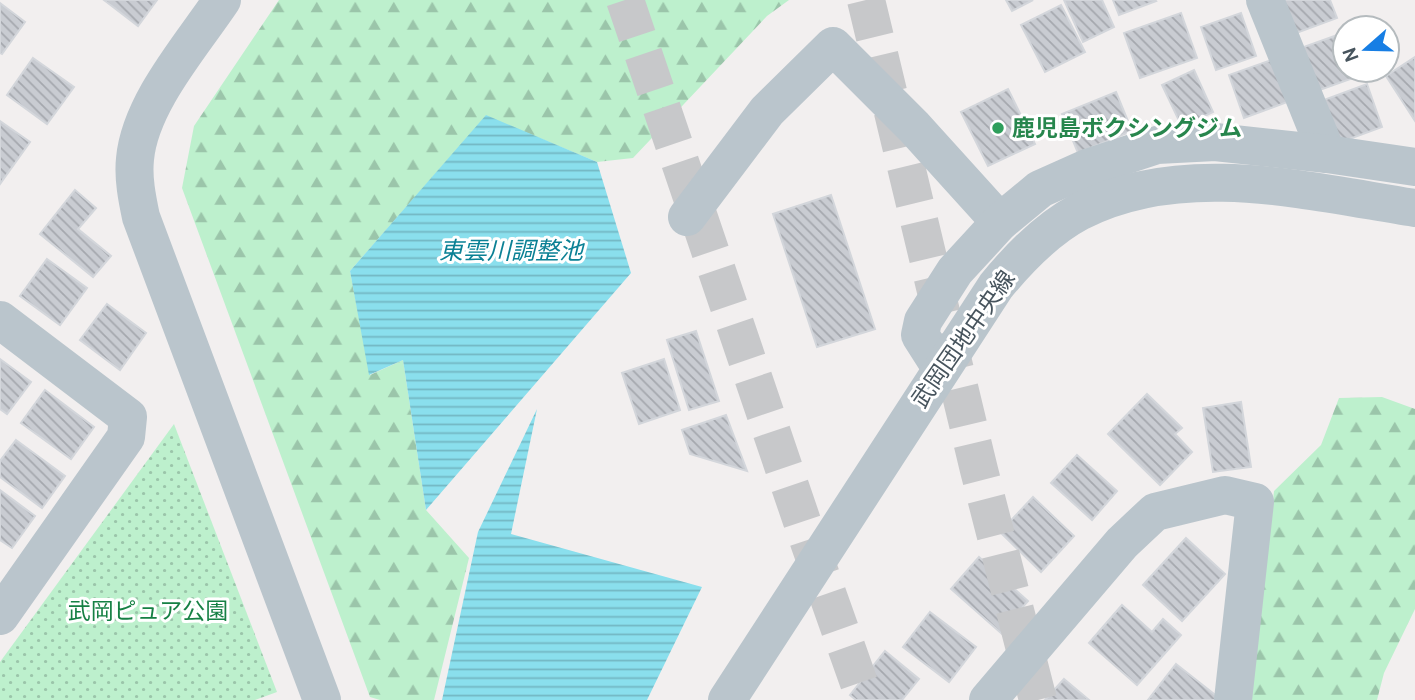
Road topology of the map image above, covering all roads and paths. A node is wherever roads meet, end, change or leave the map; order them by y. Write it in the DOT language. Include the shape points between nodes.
graph roads {
  1 [pos="222,0"];
  2 [pos="1265,0"];
  3 [pos="1327,154"];
  4 [pos="1415,167"];
  5 [pos="1415,208"];
  6 [pos="687,218"];
  7 [pos="1000,222"];
  8 [pos="0,320"];
  9 [pos="941,368"];
  10 [pos="0,616"];
  11 [pos="322,700"];
  12 [pos="727,700"];
  13 [pos="988,700"];
  14 [pos="1233,700"];
  1 -- 11 [label="street" via="146,118 135,158 135,186 141,217"];
  2 -- 3 [label="street"];
  3 -- 4 [label="street"];
  3 -- 7 [label="street" via="1215,142 1157,145 1040,189"];
  5 -- 9 [label="street, 武岡団地中央線" via="1284,187 1219,183 1181,184 1108,200 1078,212 1023,254"];
  6 -- 7 [label="street" via="767,111 833,46"];
  7 -- 9 [label="street" via="955,271 922,321 919,335"];
  8 -- 10 [label="street" via="128,417 126,438"];
  9 -- 12 [label="street, 武岡団地中央線"];
  13 -- 14 [label="street" via="1122,543 1155,512 1225,495 1255,502"];
}
